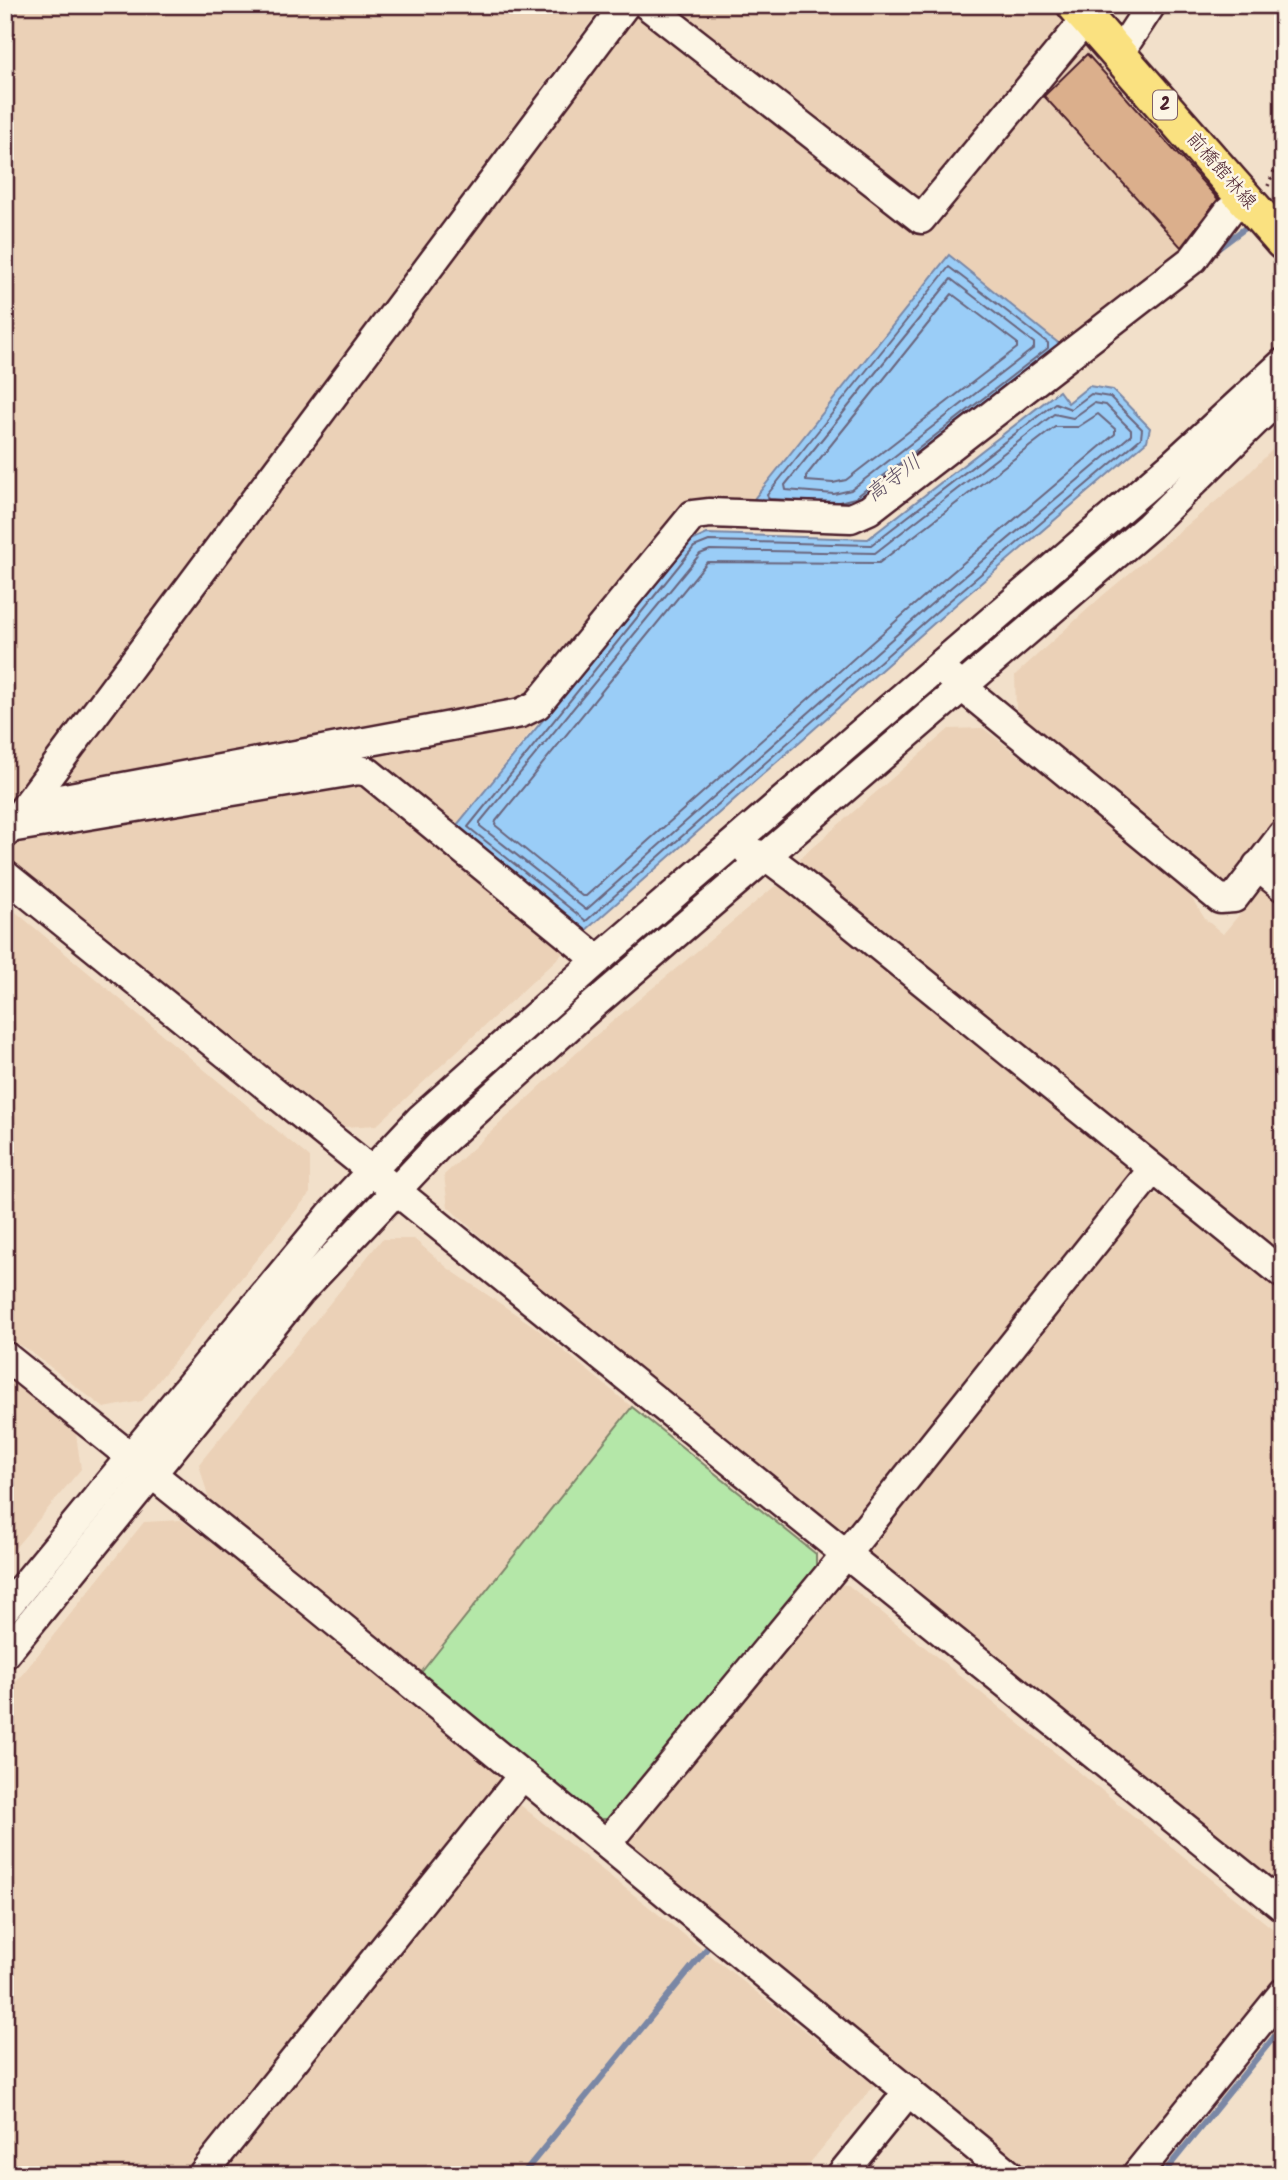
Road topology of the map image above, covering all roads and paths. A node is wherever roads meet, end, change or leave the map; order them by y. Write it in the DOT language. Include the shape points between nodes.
graph roads {
  1 [pos="625,5"];
  2 [pos="647,5"];
  3 [pos="1151,5"];
  4 [pos="1081,12"];
  5 [pos="1119,52"];
  6 [pos="1283,148"];
  7 [pos="1244,208"];
  8 [pos="1283,242"];
  9 [pos="1283,363"];
  10 [pos="1283,394"];
  11 [pos="940,668"];
  12 [pos="962,687"];
  13 [pos="780,803"];
  14 [pos="27,805"];
  15 [pos="8,831"];
  16 [pos="1283,834"];
  17 [pos="766,856"];
  18 [pos="717,859"];
  19 [pos="1257,866"];
  20 [pos="5,876"];
  21 [pos="1283,887"];
  22 [pos="598,960"];
  23 [pos="370,1169"];
  24 [pos="1153,1169"];
  25 [pos="396,1189"];
  26 [pos="1283,1274"];
  27 [pos="5,1356"];
  28 [pos="141,1466"];
  29 [pos="845,1555"];
  30 [pos="5,1609"];
  31 [pos="5,1654"];
  32 [pos="523,1775"];
  33 [pos="607,1843"];
  34 [pos="1283,1907"];
  35 [pos="1283,1993"];
  36 [pos="909,2091"];
  37 [pos="202,2175"];
  38 [pos="841,2175"];
  39 [pos="1010,2175"];
  40 [pos="1136,2175"];
  1 -- 14 [label="street"];
  2 -- 4 [label="street" via="921,219"];
  3 -- 5 [label="street"];
  4 -- 5 [label="main road, 前橋館林線 / 2"];
  5 -- 7 [label="main road, 前橋館林線 / 2"];
  6 -- 7 [label="path" via="1266,190"];
  7 -- 8 [label="main road, 前橋館林線 / 2"];
  7 -- 14 [label="street" via="1193,260 869,510 850,518 693,515 537,705 521,713"];
  9 -- 11 [label="street"];
  10 -- 12 [label="street" via="1149,526"];
  11 -- 12 [label="street"];
  11 -- 13 [label="street"];
  12 -- 17 [label="street"];
  12 -- 19 [label="street" via="1220,899 1234,898"];
  13 -- 17 [label="street" via="771,817"];
  13 -- 18 [label="street"];
  14 -- 15 [label="street"];
  15 -- 22 [label="street" via="359,770 368,772"];
  16 -- 19 [label="street"];
  17 -- 18 [label="street" via="746,852"];
  17 -- 24 [label="street"];
  17 -- 25 [label="street" via="575,1021"];
  18 -- 22 [label="street"];
  19 -- 21 [label="street"];
  20 -- 23 [label="street"];
  22 -- 23 [label="street"];
  23 -- 25 [label="street"];
  23 -- 28 [label="street"];
  24 -- 26 [label="street"];
  24 -- 29 [label="street"];
  25 -- 28 [label="street"];
  25 -- 29 [label="street"];
  27 -- 28 [label="street"];
  28 -- 30 [label="street"];
  28 -- 31 [label="street"];
  28 -- 32 [label="street"];
  29 -- 33 [label="street"];
  29 -- 34 [label="street"];
  32 -- 33 [label="street"];
  32 -- 37 [label="street"];
  33 -- 36 [label="street"];
  35 -- 40 [label="street"];
  36 -- 38 [label="street"];
  36 -- 39 [label="street"];
}
